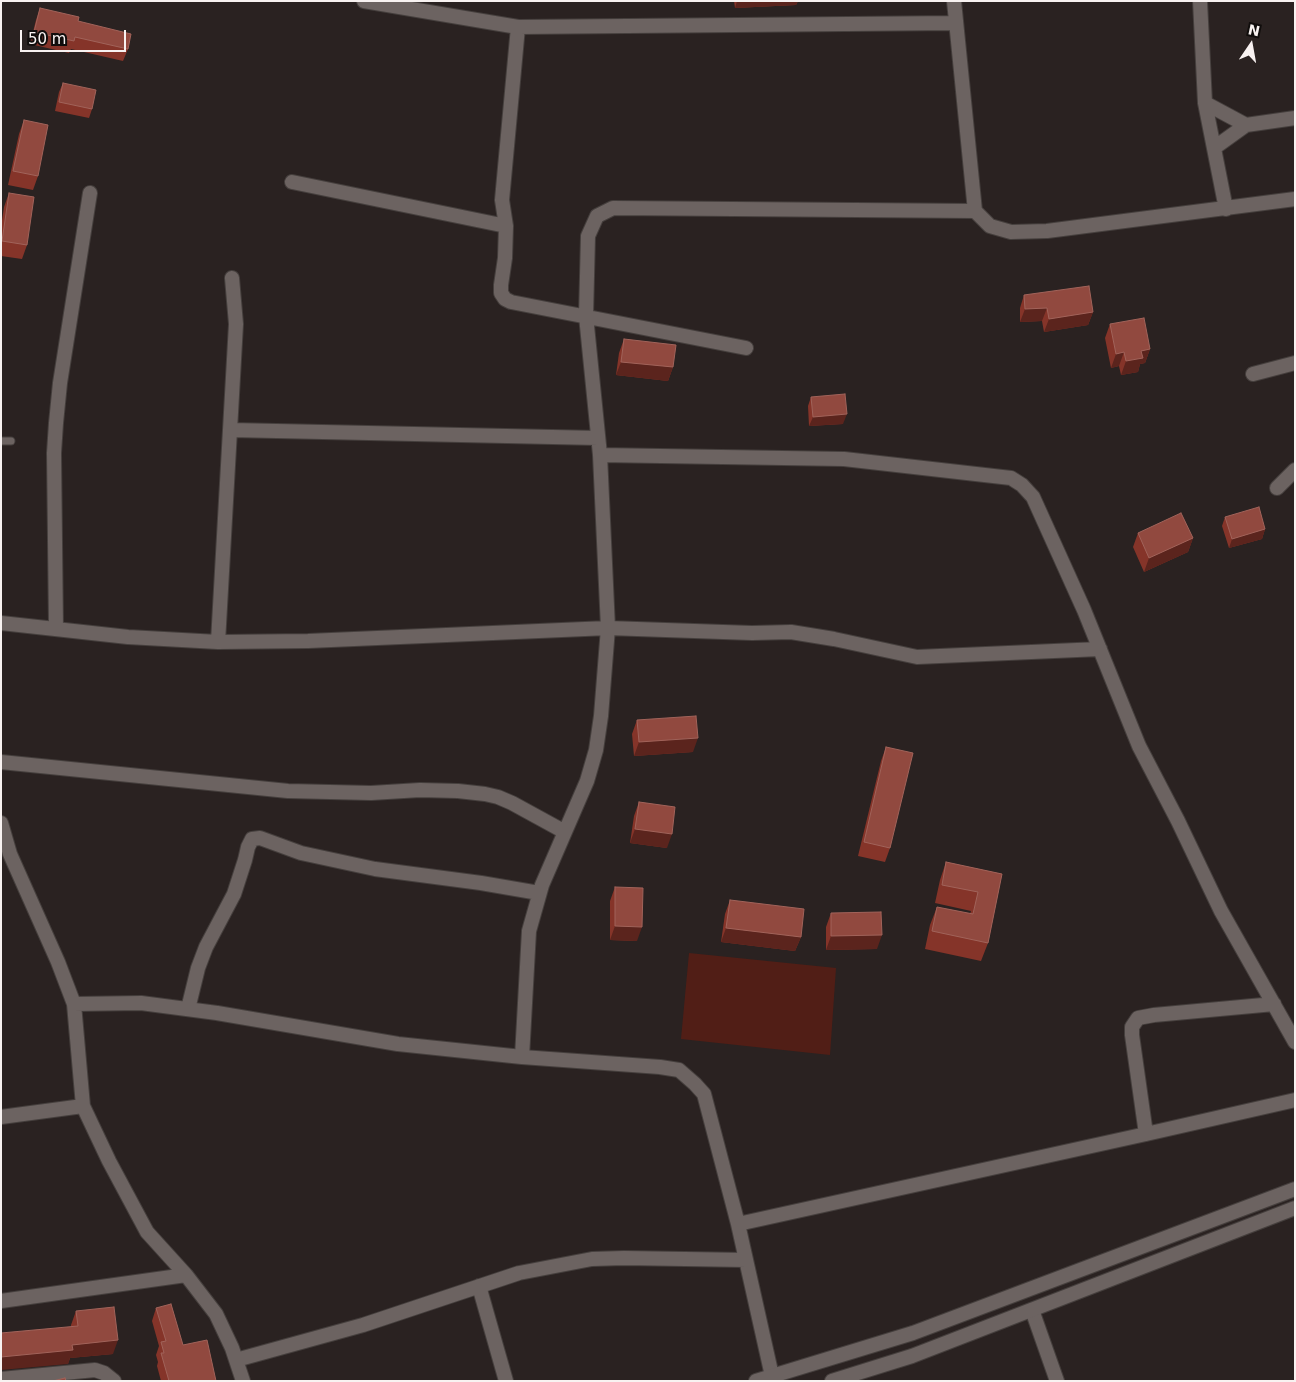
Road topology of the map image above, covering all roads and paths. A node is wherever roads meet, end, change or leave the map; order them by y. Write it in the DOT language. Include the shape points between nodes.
graph roads {
  1 [pos="364,1"];
  2 [pos="954,1"];
  3 [pos="1200,1"];
  4 [pos="955,23"];
  5 [pos="518,27"];
  6 [pos="1205,103"];
  7 [pos="1295,118"];
  8 [pos="1246,125"];
  9 [pos="1214,148"];
  10 [pos="292,182"];
  11 [pos="90,193"];
  12 [pos="1295,199"];
  13 [pos="1226,209"];
  14 [pos="975,211"];
  15 [pos="506,226"];
  16 [pos="232,278"];
  17 [pos="586,316"];
  18 [pos="746,348"];
  19 [pos="1295,363"];
  20 [pos="1252,374"];
  21 [pos="231,430"];
  22 [pos="598,438"];
  23 [pos="1,441"];
  24 [pos="11,441"];
  25 [pos="600,454"];
  26 [pos="1295,470"];
  27 [pos="1277,488"];
  28 [pos="1,623"];
  29 [pos="608,628"];
  30 [pos="56,629"];
  31 [pos="218,642"];
  32 [pos="1100,649"];
  33 [pos="1,762"];
  34 [pos="1,823"];
  35 [pos="565,832"];
  36 [pos="540,893"];
  37 [pos="74,1004"];
  38 [pos="1274,1004"];
  39 [pos="188,1009"];
  40 [pos="1295,1042"];
  41 [pos="522,1057"];
  42 [pos="1295,1100"];
  43 [pos="83,1106"];
  44 [pos="1,1116"];
  45 [pos="1146,1134"];
  46 [pos="1295,1189"];
  47 [pos="1295,1208"];
  48 [pos="1219,1218"];
  49 [pos="738,1224"];
  50 [pos="1226,1234"];
  51 [pos="746,1260"];
  52 [pos="186,1275"];
  53 [pos="479,1286"];
  54 [pos="1,1301"];
  55 [pos="1032,1310"];
  56 [pos="236,1360"];
  57 [pos="772,1376"];
  58 [pos="1,1378"];
  59 [pos="114,1381"];
  60 [pos="243,1381"];
  61 [pos="506,1381"];
  62 [pos="756,1381"];
  63 [pos="832,1381"];
  64 [pos="1057,1381"];
  1 -- 5 [label="street"];
  2 -- 4 [label="street"];
  3 -- 6 [label="street"];
  4 -- 5 [label="street"];
  4 -- 14 [label="street"];
  5 -- 15 [label="street" via="502,200"];
  6 -- 8 [label="street"];
  6 -- 9 [label="street"];
  7 -- 8 [label="street"];
  8 -- 9 [label="street"];
  9 -- 13 [label="street"];
  10 -- 15 [label="street"];
  11 -- 30 [label="street" via="56,423"];
  12 -- 13 [label="street"];
  13 -- 14 [label="street" via="1047,231 1011,232 990,226"];
  14 -- 17 [label="street" via="613,208 597,216 588,236"];
  15 -- 17 [label="street" via="501,285 505,299"];
  16 -- 21 [label="street" via="236,324"];
  17 -- 18 [label="street"];
  17 -- 22 [label="street"];
  19 -- 20 [label="street"];
  21 -- 22 [label="street"];
  21 -- 31 [label="street"];
  22 -- 25 [label="street"];
  23 -- 24 [label="lane"];
  25 -- 29 [label="street"];
  25 -- 32 [label="street" via="844,459 1011,478 1033,497"];
  26 -- 27 [label="street"];
  28 -- 30 [label="street"];
  29 -- 31 [label="street"];
  29 -- 32 [label="street" via="791,632 917,657"];
  29 -- 35 [label="street" via="596,750"];
  30 -- 31 [label="street"];
  32 -- 38 [label="street" via="1139,746 1221,911"];
  33 -- 35 [label="street" via="288,792 420,790 476,793 512,803"];
  34 -- 37 [label="street" via="10,854"];
  35 -- 36 [label="street"];
  36 -- 39 [label="street" via="375,869 301,853 260,838 252,839 234,894 198,968"];
  36 -- 41 [label="street" via="529,931"];
  37 -- 39 [label="street" via="141,1003"];
  37 -- 43 [label="street"];
  38 -- 40 [label="street"];
  38 -- 45 [label="street" via="1138,1018 1132,1027 1132,1035"];
  39 -- 41 [label="street" via="398,1044"];
  41 -- 49 [label="street" via="679,1070 704,1094"];
  42 -- 45 [label="street"];
  43 -- 44 [label="street"];
  43 -- 52 [label="street" via="147,1232"];
  45 -- 49 [label="street"];
  46 -- 48 [label="street"];
  47 -- 50 [label="street"];
  48 -- 50 [label="street"];
  48 -- 57 [label="street" via="908,1335"];
  49 -- 51 [label="street"];
  50 -- 55 [label="street"];
  51 -- 53 [label="street" via="592,1259 519,1273"];
  51 -- 57 [label="street"];
  52 -- 54 [label="street"];
  52 -- 56 [label="street" via="216,1314"];
  53 -- 56 [label="street" via="363,1325"];
  53 -- 61 [label="street"];
  55 -- 63 [label="street" via="906,1358"];
  55 -- 64 [label="street"];
  56 -- 60 [label="street"];
  57 -- 62 [label="street"];
  58 -- 59 [label="street" via="95,1370"];
}
